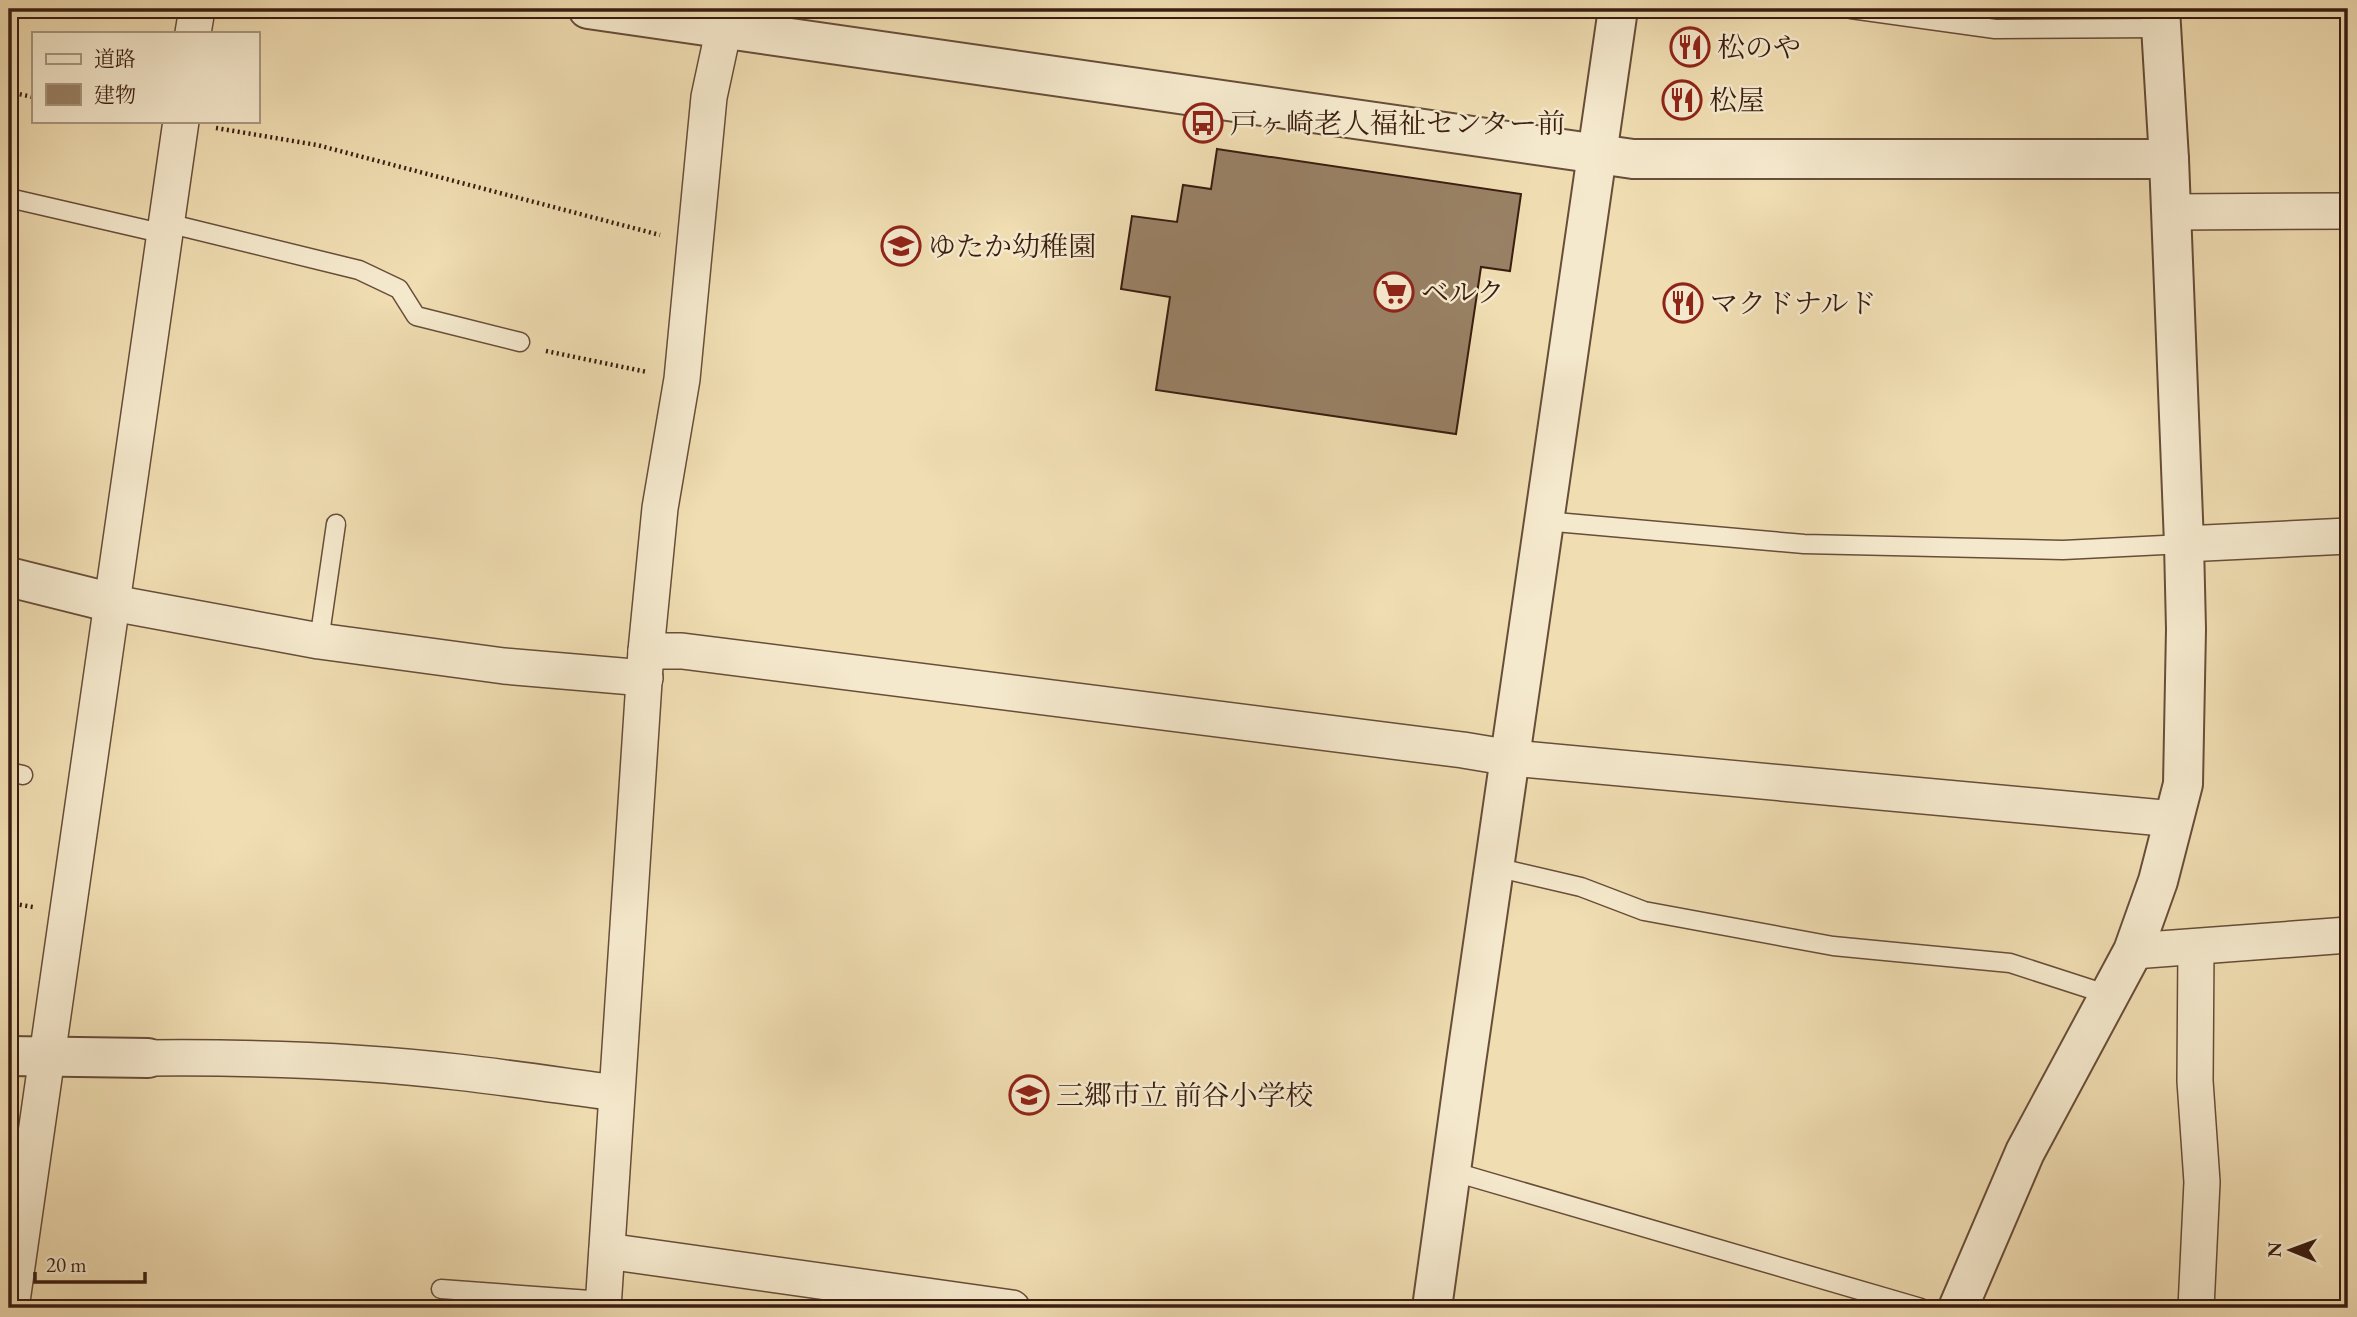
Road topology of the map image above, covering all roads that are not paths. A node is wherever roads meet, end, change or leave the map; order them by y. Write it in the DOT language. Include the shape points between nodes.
graph roads {
  1 [pos="197,9"];
  2 [pos="588,9"];
  3 [pos="1618,9"];
  4 [pos="1851,9"];
  5 [pos="726,18"];
  6 [pos="2161,19"];
  7 [pos="193,32"];
  8 [pos="181,122"];
  9 [pos="1597,153"];
  10 [pos="2169,159"];
  11 [pos="9,198"];
  12 [pos="2348,211"];
  13 [pos="2171,212"];
  14 [pos="166,228"];
  15 [pos="520,341"];
  16 [pos="1544,521"];
  17 [pos="336,524"];
  18 [pos="2348,536"];
  19 [pos="2184,544"];
  20 [pos="9,577"];
  21 [pos="113,603"];
  22 [pos="319,641"];
  23 [pos="646,664"];
  24 [pos="1511,758"];
  25 [pos="2174,819"];
  26 [pos="1495,867"];
  27 [pos="2348,935"];
  28 [pos="2196,947"];
  29 [pos="2133,950"];
  30 [pos="2109,995"];
  31 [pos="9,1056"];
  32 [pos="48,1056"];
  33 [pos="148,1058"];
  34 [pos="616,1093"];
  35 [pos="1451,1171"];
  36 [pos="607,1251"];
  37 [pos="441,1289"];
  38 [pos="603,1305"];
  39 [pos="11,1308"];
  40 [pos="1012,1308"];
  41 [pos="1432,1308"];
  42 [pos="1920,1308"];
  43 [pos="1958,1308"];
  44 [pos="2196,1308"];
  1 -- 7 [label="street"];
  2 -- 5 [label="street"];
  3 -- 9 [label="street"];
  4 -- 6 [label="lane" via="1996,29"];
  5 -- 9 [label="street"];
  5 -- 23 [label="street" via="709,97 682,379 660,508"];
  6 -- 10 [label="street"];
  8 -- 14 [label="street"];
  9 -- 10 [label="street" via="1633,159"];
  9 -- 16 [label="street"];
  10 -- 13 [label="street"];
  11 -- 14 [label="lane"];
  12 -- 13 [label="street"];
  13 -- 19 [label="street"];
  14 -- 15 [label="lane" via="359,270 399,289 416,316"];
  14 -- 21 [label="street"];
  16 -- 19 [label="lane" via="1804,544 2063,550"];
  16 -- 24 [label="street"];
  17 -- 22 [label="lane"];
  18 -- 19 [label="street"];
  19 -- 25 [label="street" via="2183,784"];
  20 -- 21 [label="street"];
  21 -- 22 [label="street"];
  21 -- 32 [label="street"];
  22 -- 23 [label="street" via="504,666"];
  23 -- 24 [label="street" via="682,651"];
  23 -- 34 [label="street"];
  24 -- 25 [label="street"];
  24 -- 26 [label="street"];
  25 -- 29 [label="street"];
  26 -- 30 [label="lane" via="1581,887 1644,911 1833,946 2010,963"];
  26 -- 35 [label="street"];
  27 -- 28 [label="street"];
  28 -- 29 [label="street"];
  28 -- 44 [label="street" via="2195,1081 2202,1182"];
  29 -- 30 [label="street"];
  30 -- 43 [label="street" via="2025,1152"];
  31 -- 32 [label="street"];
  32 -- 33 [label="street"];
  32 -- 39 [label="street"];
  33 -- 34 [label="street" via="337,1063 456,1072"];
  34 -- 36 [label="street"];
  35 -- 41 [label="street"];
  35 -- 42 [label="lane"];
  36 -- 38 [label="street"];
  36 -- 40 [label="street"];
  37 -- 38 [label="lane"];
}
